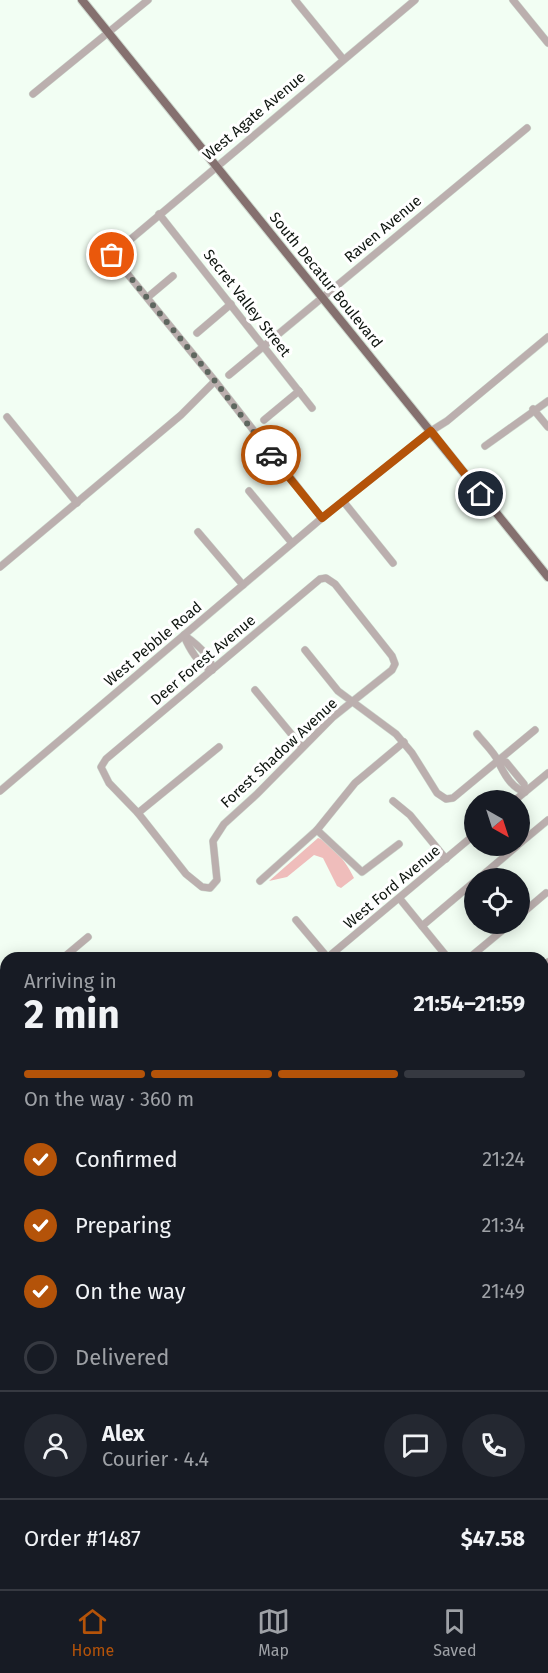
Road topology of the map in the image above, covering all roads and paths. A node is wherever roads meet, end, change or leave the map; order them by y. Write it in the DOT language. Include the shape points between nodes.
graph roads {
  1 [pos="82,0"];
  2 [pos="148,0"];
  3 [pos="296,0"];
  4 [pos="415,0"];
  5 [pos="513,0"];
  6 [pos="109,33"];
  7 [pos="548,43"];
  8 [pos="343,59"];
  9 [pos="33,94"];
  10 [pos="527,128"];
  11 [pos="216,165"];
  12 [pos="159,214"];
  13 [pos="172,276"];
  14 [pos="148,297"];
  15 [pos="323,297"];
  16 [pos="231,304"];
  17 [pos="197,333"];
  18 [pos="548,337"];
  19 [pos="264,347"];
  20 [pos="229,375"];
  21 [pos="215,381"];
  22 [pos="299,392"];
  23 [pos="548,400"];
  24 [pos="312,408"];
  25 [pos="533,409"];
  26 [pos="7,417"];
  27 [pos="264,420"];
  28 [pos="548,427"];
  29 [pos="431,431"];
  30 [pos="485,446"];
  31 [pos="249,491"];
  32 [pos="343,501"];
  33 [pos="77,503"];
  34 [pos="322,518"];
  35 [pos="198,532"];
  36 [pos="292,543"];
  37 [pos="393,562"];
  38 [pos="0,567"];
  39 [pos="548,577"];
  40 [pos="326,578"];
  41 [pos="243,585"];
  42 [pos="184,635"];
  43 [pos="305,650"];
  44 [pos="212,670"];
  45 [pos="255,690"];
  46 [pos="352,703"];
  47 [pos="535,730"];
  48 [pos="477,734"];
  49 [pos="404,742"];
  50 [pos="219,747"];
  51 [pos="302,747"];
  52 [pos="498,761"];
  53 [pos="548,773"];
  54 [pos="525,790"];
  55 [pos="527,790"];
  56 [pos="0,791"];
  57 [pos="393,801"];
  58 [pos="138,813"];
  59 [pos="548,820"];
  60 [pos="317,830"];
  61 [pos="530,835"];
  62 [pos="399,844"];
  63 [pos="464,844"];
  64 [pos="505,856"];
  65 [pos="446,859"];
  66 [pos="491,868"];
  67 [pos="260,881"];
  68 [pos="464,890"];
  69 [pos="546,893"];
  70 [pos="400,899"];
  71 [pos="530,907"];
  72 [pos="296,920"];
  73 [pos="422,926"];
  74 [pos="498,934"];
  75 [pos="88,937"];
  76 [pos="70,952"];
  77 [pos="323,952"];
  78 [pos="335,952"];
  79 [pos="443,952"];
  80 [pos="476,952"];
  1 -- 6 [label="main road, South Decatur Boulevard"];
  2 -- 6 [label="street"];
  3 -- 8 [label="street"];
  4 -- 8 [label="street, West Agate Avenue"];
  5 -- 7 [label="street"];
  6 -- 9 [label="street"];
  6 -- 11 [label="main road, South Decatur Boulevard"];
  8 -- 11 [label="street, West Agate Avenue"];
  10 -- 15 [label="street, Raven Avenue"];
  11 -- 12 [label="street, West Agate Avenue"];
  11 -- 15 [label="main road, South Decatur Boulevard"];
  12 -- 14 [label="street, West Agate Avenue" via="112,255"];
  12 -- 16 [label="street, Secret Valley Street"];
  13 -- 14 [label="street"];
  14 -- 21 [label="street"];
  15 -- 19 [label="street, Raven Avenue"];
  15 -- 29 [label="main road, South Decatur Boulevard"];
  16 -- 17 [label="street"];
  16 -- 19 [label="street, Secret Valley Street"];
  18 -- 29 [label="street, West Pebble Road"];
  19 -- 20 [label="street, Raven Avenue"];
  19 -- 22 [label="street, Secret Valley Street"];
  21 -- 33 [label="street" via="182,415"];
  21 -- 34 [label="street"];
  22 -- 24 [label="street, Secret Valley Street"];
  22 -- 27 [label="street"];
  23 -- 25 [label="street"];
  25 -- 28 [label="street"];
  25 -- 30 [label="street"];
  26 -- 33 [label="street"];
  29 -- 32 [label="street, West Pebble Road"];
  29 -- 39 [label="main road, South Decatur Boulevard"];
  31 -- 36 [label="street"];
  32 -- 34 [label="street, West Pebble Road"];
  32 -- 37 [label="street"];
  33 -- 38 [label="street"];
  34 -- 36 [label="street, West Pebble Road"];
  35 -- 41 [label="street"];
  36 -- 41 [label="street, West Pebble Road"];
  40 -- 44 [label="street, Deer Forest Avenue"];
  40 -- 46 [label="street, Forest Shadow Avenue" via="335,584 395,664"];
  41 -- 42 [label="street, West Pebble Road"];
  42 -- 44 [label="street" via="207,657"];
  42 -- 56 [label="street, West Pebble Road"];
  43 -- 46 [label="street"];
  44 -- 58 [label="street, Deer Forest Avenue" via="101,767 109,783"];
  45 -- 51 [label="street"];
  46 -- 49 [label="street"];
  46 -- 51 [label="street, Forest Shadow Avenue"];
  47 -- 52 [label="street"];
  48 -- 52 [label="street"];
  49 -- 52 [label="street" via="437,793 446,800"];
  49 -- 60 [label="street" via="356,783"];
  50 -- 58 [label="street"];
  51 -- 58 [label="street, Forest Shadow Avenue" via="224,824 213,841 217,880 210,888 202,887 186,874"];
  52 -- 54 [label="street" via="506,762"];
  53 -- 55 [label="street"];
  57 -- 65 [label="street" via="410,815"];
  59 -- 61 [label="street"];
  60 -- 62 [label="street" via="362,872"];
  60 -- 67 [label="street"];
  63 -- 65 [label="street, West Ford Avenue"];
  64 -- 66 [label="street"];
  65 -- 70 [label="street, West Ford Avenue"];
  68 -- 73 [label="street"];
  69 -- 71 [label="street"];
  70 -- 73 [label="street"];
  70 -- 78 [label="street, West Ford Avenue"];
  72 -- 77 [label="street"];
  73 -- 79 [label="street"];
  74 -- 80 [label="street"];
  75 -- 76 [label="street"];
}
